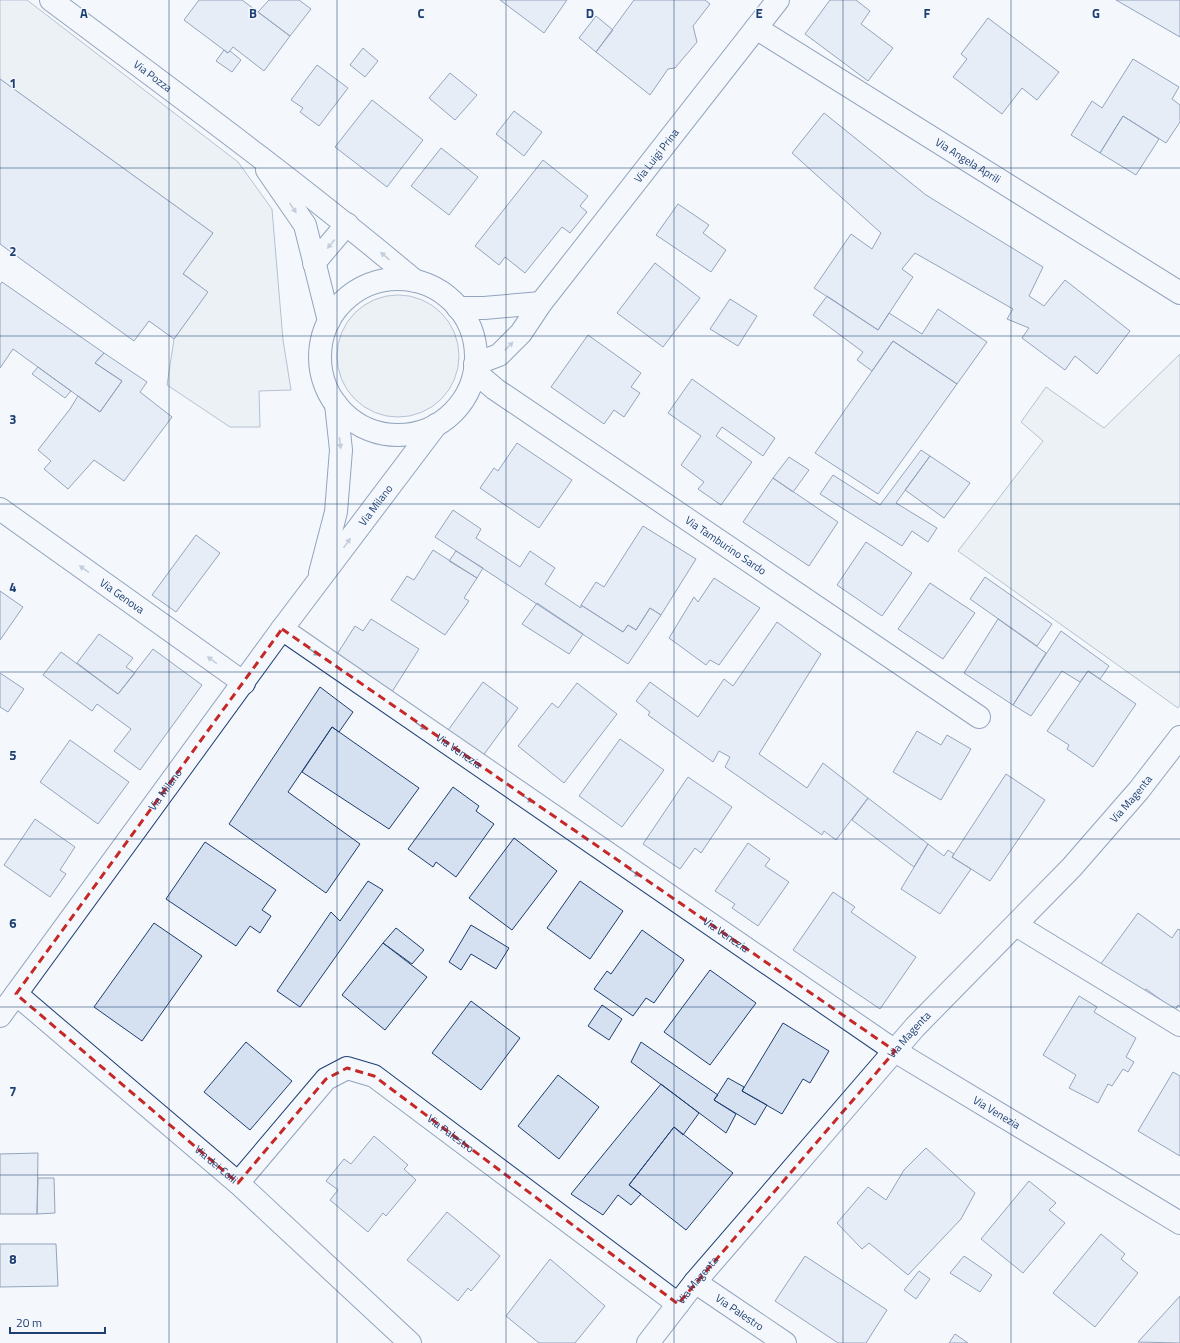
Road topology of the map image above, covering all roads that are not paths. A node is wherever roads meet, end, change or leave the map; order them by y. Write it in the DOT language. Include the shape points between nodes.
graph roads {
  1 [pos="51,0"];
  2 [pos="769,3"];
  3 [pos="756,28"];
  4 [pos="255,152"];
  5 [pos="347,224"];
  6 [pos="314,263"];
  7 [pos="415,281"];
  8 [pos="1180,293"];
  9 [pos="541,303"];
  10 [pos="458,308"];
  11 [pos="329,321"];
  12 [pos="475,368"];
  13 [pos="336,404"];
  14 [pos="436,425"];
  15 [pos="0,509"];
  16 [pos="316,586"];
  17 [pos="282,629"];
  18 [pos="244,683"];
  19 [pos="979,717"];
  20 [pos="1180,737"];
  21 [pos="1016,925"];
  22 [pos="16,994"];
  23 [pos="0,1016"];
  24 [pos="1180,1025"];
  25 [pos="895,1052"];
  26 [pos="238,1183"];
  27 [pos="1180,1223"];
  28 [pos="695,1282"];
  29 [pos="678,1304"];
  30 [pos="410,1343"];
  31 [pos="648,1343"];
  32 [pos="785,1343"];
  1 -- 4 [label="street, Via Pozza"];
  2 -- 3 [label="street, Via Luigi Prina"];
  3 -- 8 [label="street, Via Angela Aprili"];
  3 -- 9 [label="street, Via Luigi Prina"];
  4 -- 5 [label="street, Via Pozza"];
  4 -- 6 [label="street, Via Pozza, one-way" via="305,225"];
  5 -- 6 [label="street, one-way"];
  7 -- 5 [label="street, Via Pozza, one-way"];
  6 -- 11 [label="street, Via Pozza"];
  7 -- 10 [label="street, Via Pozza" via="446,296"];
  7 -- 11 [label="street, Via Pozza" via="390,280 365,286 344,300"];
  9 -- 10 [label="street"];
  12 -- 9 [label="street, Via Luigi Prina, one-way" via="499,355 521,333"];
  10 -- 12 [label="street, Via Pozza" via="468,322 474,338"];
  11 -- 13 [label="street, Via Pozza" via="320,352 321,369 326,388"];
  12 -- 14 [label="street, Via Pozza" via="470,388 461,402 450,415"];
  12 -- 19 [label="street, Via Tamburino Sardo" via="495,389"];
  13 -- 14 [label="street, Via Pozza" via="352,420 371,430 393,435 415,433"];
  13 -- 16 [label="street, Via Milano, one-way" via="341,450 336,512"];
  16 -- 14 [label="street, Via Milano, one-way"];
  18 -- 15 [label="street, Via Genova, one-way"];
  16 -- 17 [label="street, Via Milano"];
  17 -- 18 [label="street, Via Milano"];
  17 -- 25 [label="street, Via Venezia, one-way"];
  18 -- 22 [label="street, Via Milano"];
  20 -- 21 [label="street, Via Magenta" via="1139,790 1072,867"];
  21 -- 24 [label="street"];
  21 -- 25 [label="street, Via Magenta" via="915,1027"];
  22 -- 23 [label="street, Via Milano"];
  22 -- 26 [label="street, Via dei Colli"];
  25 -- 27 [label="street, Via Venezia"];
  25 -- 28 [label="street, Via Magenta"];
  26 -- 29 [label="street, Via Palestro" via="326,1079 347,1068 374,1076"];
  26 -- 30 [label="street, Via dei Colli"];
  28 -- 29 [label="street, Via Magenta"];
  28 -- 32 [label="street, Via Palestro"];
  29 -- 31 [label="street, Via Magenta"];
}
